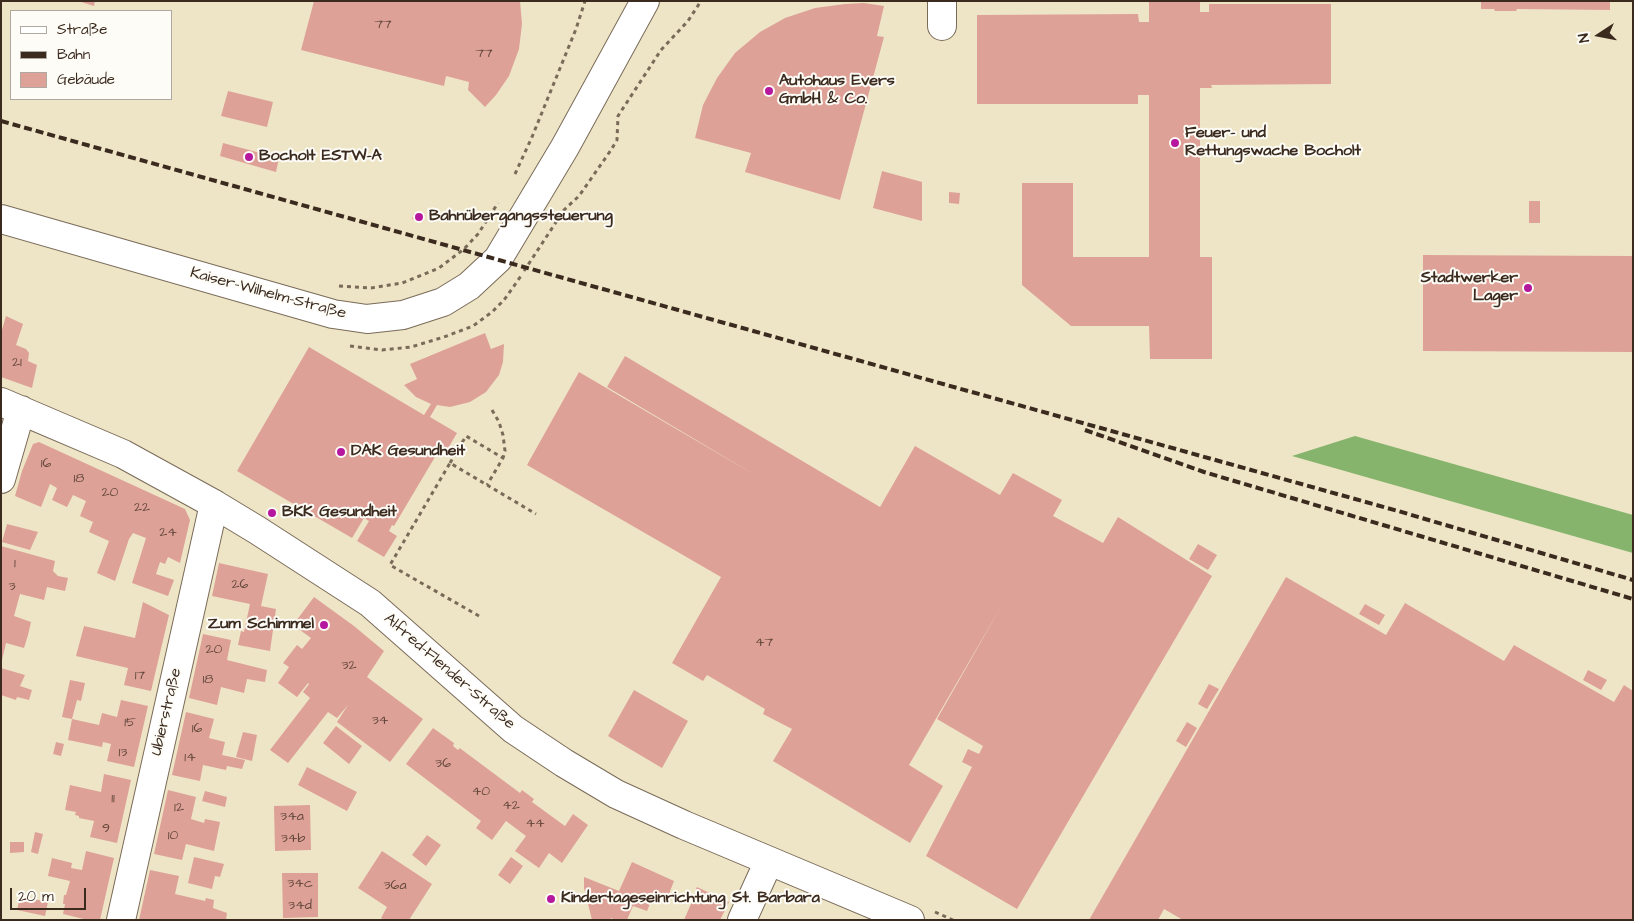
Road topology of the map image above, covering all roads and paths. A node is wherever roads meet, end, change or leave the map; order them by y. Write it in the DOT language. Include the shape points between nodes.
graph roads {
  1 [pos="585,1"];
  2 [pos="645,1"];
  3 [pos="701,1"];
  4 [pos="514,177"];
  5 [pos="499,201"];
  6 [pos="1,219"];
  7 [pos="338,286"];
  8 [pos="345,344"];
  9 [pos="11,406"];
  10 [pos="492,410"];
  11 [pos="503,458"];
  12 [pos="450,463"];
  13 [pos="1,479"];
  14 [pos="487,485"];
  15 [pos="214,504"];
  16 [pos="536,514"];
  17 [pos="478,616"];
  18 [pos="769,861"];
  19 [pos="935,911"];
  20 [pos="121,920"];
  21 [pos="742,920"];
  22 [pos="910,920"];
  23 [pos="953,920"];
  1 -- 4 [label="path"];
  2 -- 6 [label="street, Kaiser-Wilhelm-Straße" via="565,148 498,258 469,286 443,302 403,315 367,319 333,314"];
  3 -- 8 [label="path" via="662,50 618,116 616,140 611,150 579,196 564,210 504,300 492,312 472,326 411,347 382,350"];
  5 -- 7 [label="path" via="478,234 439,268 402,283 371,288"];
  9 -- 13 [label="street"];
  9 -- 15 [label="street, Alfred-Flender-Straße" via="123,454"];
  10 -- 11 [label="path" via="503,435 506,451"];
  11 -- 12 [label="path" via="466,436"];
  11 -- 14 [label="path"];
  12 -- 14 [label="path"];
  12 -- 17 [label="path" via="390,565"];
  14 -- 16 [label="path"];
  15 -- 18 [label="street, Alfred-Flender-Straße" via="370,603 513,729 564,763 616,794"];
  15 -- 20 [label="street, Ubierstraße"];
  18 -- 21 [label="street"];
  18 -- 22 [label="street, Alfred-Flender-Straße"];
  19 -- 23 [label="path"];
}
